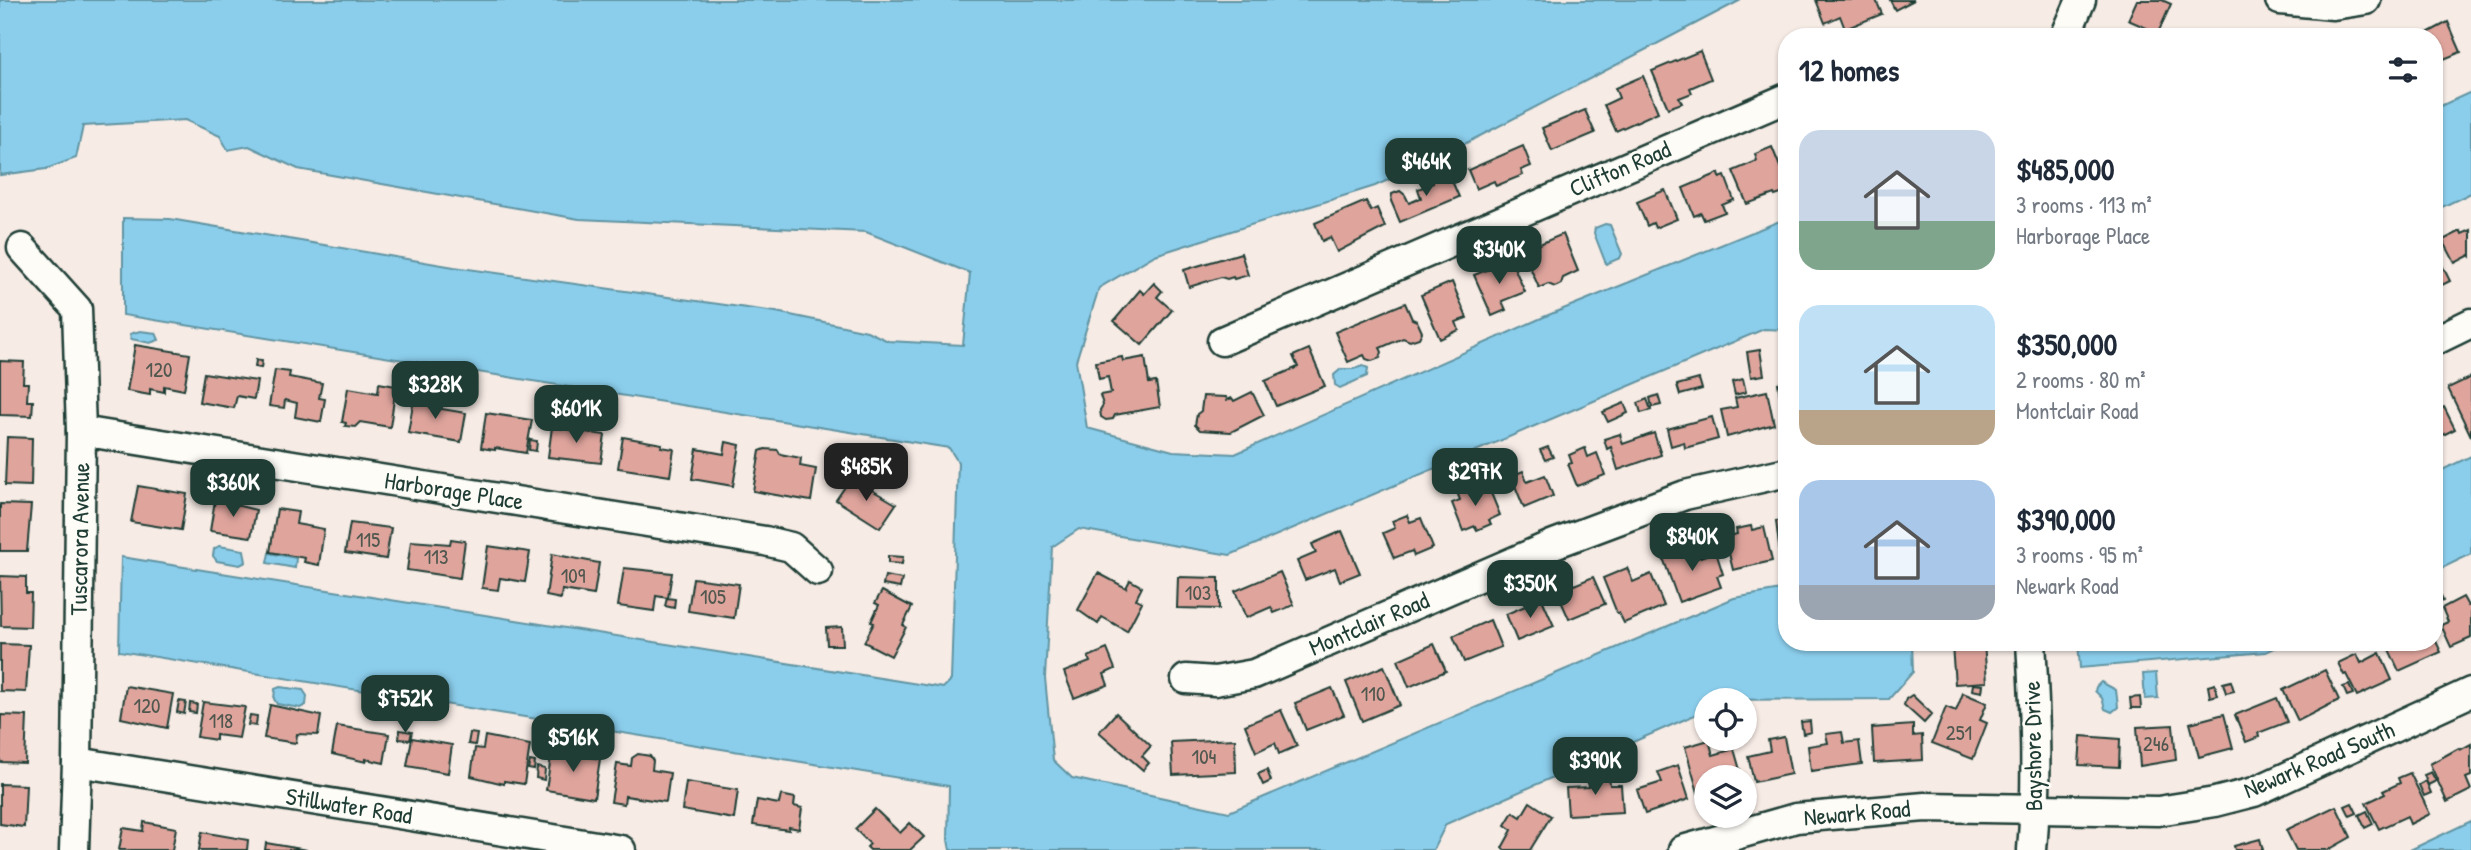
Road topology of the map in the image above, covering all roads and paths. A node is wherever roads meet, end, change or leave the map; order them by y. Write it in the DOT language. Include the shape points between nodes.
graph roads {
  1 [pos="2081,0"];
  2 [pos="2280,0"];
  3 [pos="2366,0"];
  4 [pos="2069,28"];
  5 [pos="1778,102"];
  6 [pos="22,248"];
  7 [pos="2471,323"];
  8 [pos="2443,337"];
  9 [pos="1222,341"];
  10 [pos="81,431"];
  11 [pos="1778,474"];
  12 [pos="818,571"];
  13 [pos="2032,651"];
  14 [pos="1186,679"];
  15 [pos="2471,692"];
  16 [pos="77,762"];
  17 [pos="2036,808"];
  18 [pos="74,850"];
  19 [pos="621,850"];
  20 [pos="1683,850"];
  21 [pos="2032,850"];
  1 -- 4 [label="street"];
  2 -- 3 [label="street" via="2333,5"];
  5 -- 9 [label="street, Clifton Road"];
  6 -- 10 [label="street, Tuscarora Avenue" via="77,309"];
  7 -- 8 [label="street"];
  10 -- 12 [label="street, Harborage Place" via="765,541 790,547"];
  10 -- 16 [label="street, Tuscarora Avenue"];
  11 -- 14 [label="street, Montclair Road" via="1685,495 1554,544 1254,674 1215,681"];
  13 -- 17 [label="street, Bayshore Drive"];
  15 -- 17 [label="street, Newark Road South" via="2254,792 2158,811"];
  16 -- 18 [label="street, Tuscarora Avenue"];
  16 -- 19 [label="street, Stillwater Road"];
  17 -- 20 [label="street, Newark Road" via="1925,807 1796,818"];
  17 -- 21 [label="street, Bayshore Drive"];
}
